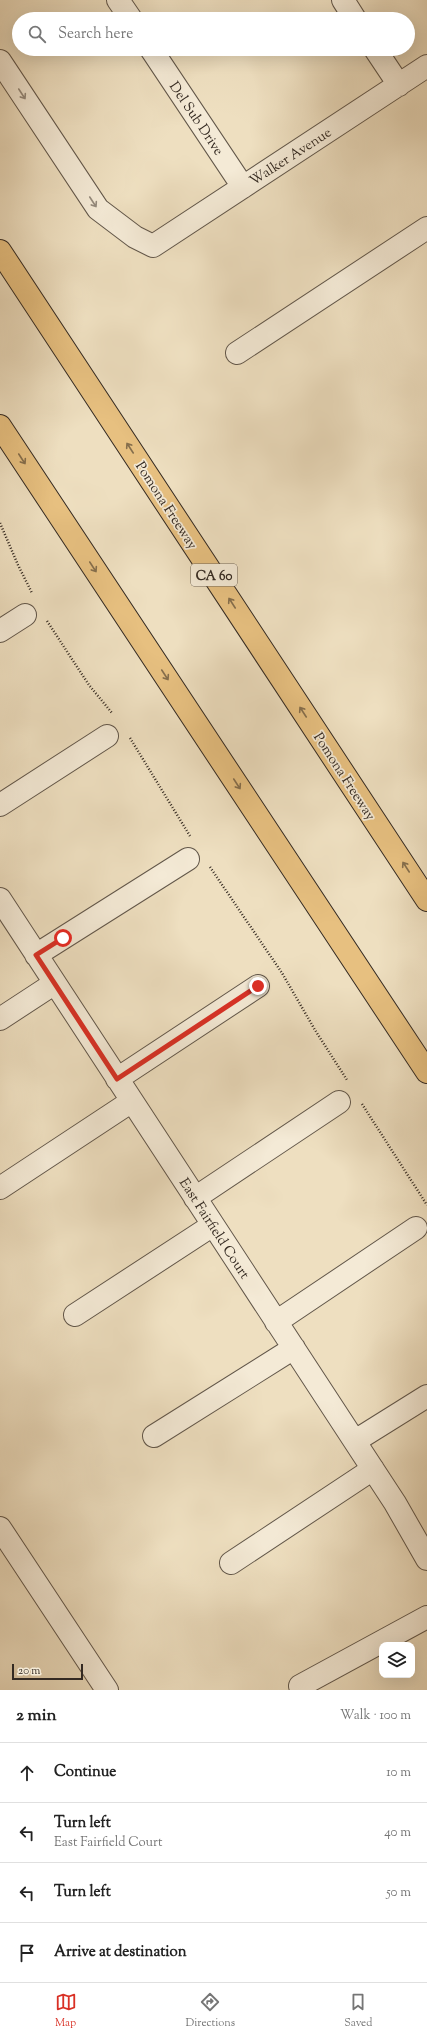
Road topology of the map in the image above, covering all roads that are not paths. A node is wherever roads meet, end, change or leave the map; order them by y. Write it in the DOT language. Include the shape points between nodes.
graph roads {
  1 [pos="118,0"];
  2 [pos="343,0"];
  3 [pos="126,12"];
  4 [pos="351,12"];
  5 [pos="156,56"];
  6 [pos="380,56"];
  7 [pos="0,61"];
  8 [pos="427,66"];
  9 [pos="399,85"];
  10 [pos="243,187"];
  11 [pos="427,228"];
  12 [pos="0,251"];
  13 [pos="237,353"];
  14 [pos="0,426"];
  15 [pos="25,615"];
  16 [pos="0,631"];
  17 [pos="107,736"];
  18 [pos="0,805"];
  19 [pos="188,859"];
  20 [pos="0,899"];
  21 [pos="427,900"];
  22 [pos="36,955"];
  23 [pos="55,983"];
  24 [pos="258,986"];
  25 [pos="0,1019"];
  26 [pos="427,1072"];
  27 [pos="117,1079"];
  28 [pos="132,1101"];
  29 [pos="339,1102"];
  30 [pos="0,1188"];
  31 [pos="195,1198"];
  32 [pos="213,1225"];
  33 [pos="416,1228"];
  34 [pos="75,1316"];
  35 [pos="276,1322"];
  36 [pos="294,1348"];
  37 [pos="427,1396"];
  38 [pos="154,1436"];
  39 [pos="355,1442"];
  40 [pos="373,1469"];
  41 [pos="0,1528"];
  42 [pos="427,1559"];
  43 [pos="231,1563"];
  44 [pos="427,1617"];
  45 [pos="300,1686"];
  46 [pos="107,1690"];
  1 -- 3 [label="street"];
  2 -- 4 [label="street"];
  5 -- 10 [label="street, Del Sub Drive"];
  6 -- 9 [label="street"];
  7 -- 10 [label="street, Walker Avenue, one-way" via="98,209 135,237 153,246"];
  8 -- 9 [label="street, Walker Avenue"];
  9 -- 10 [label="street, Walker Avenue"];
  11 -- 13 [label="street"];
  21 -- 12 [label="highway, Pomona Freeway / CA 60, one-way"];
  14 -- 26 [label="highway, one-way"];
  15 -- 16 [label="street"];
  17 -- 18 [label="street"];
  19 -- 22 [label="street"];
  20 -- 22 [label="street, East Fairfield Court"];
  22 -- 23 [label="street, East Fairfield Court"];
  23 -- 25 [label="street"];
  23 -- 27 [label="street, East Fairfield Court"];
  24 -- 27 [label="street"];
  27 -- 28 [label="street, East Fairfield Court"];
  28 -- 30 [label="street"];
  28 -- 31 [label="street, East Fairfield Court"];
  29 -- 31 [label="street"];
  31 -- 32 [label="street, East Fairfield Court"];
  32 -- 34 [label="street"];
  32 -- 35 [label="street, East Fairfield Court"];
  33 -- 35 [label="street"];
  35 -- 36 [label="street, East Fairfield Court"];
  36 -- 38 [label="street"];
  36 -- 39 [label="street, East Fairfield Court"];
  37 -- 39 [label="street"];
  39 -- 40 [label="street, East Fairfield Court"];
  40 -- 42 [label="street, East Fairfield Court"];
  40 -- 43 [label="street"];
  41 -- 46 [label="street"];
  44 -- 45 [label="street"];
}
